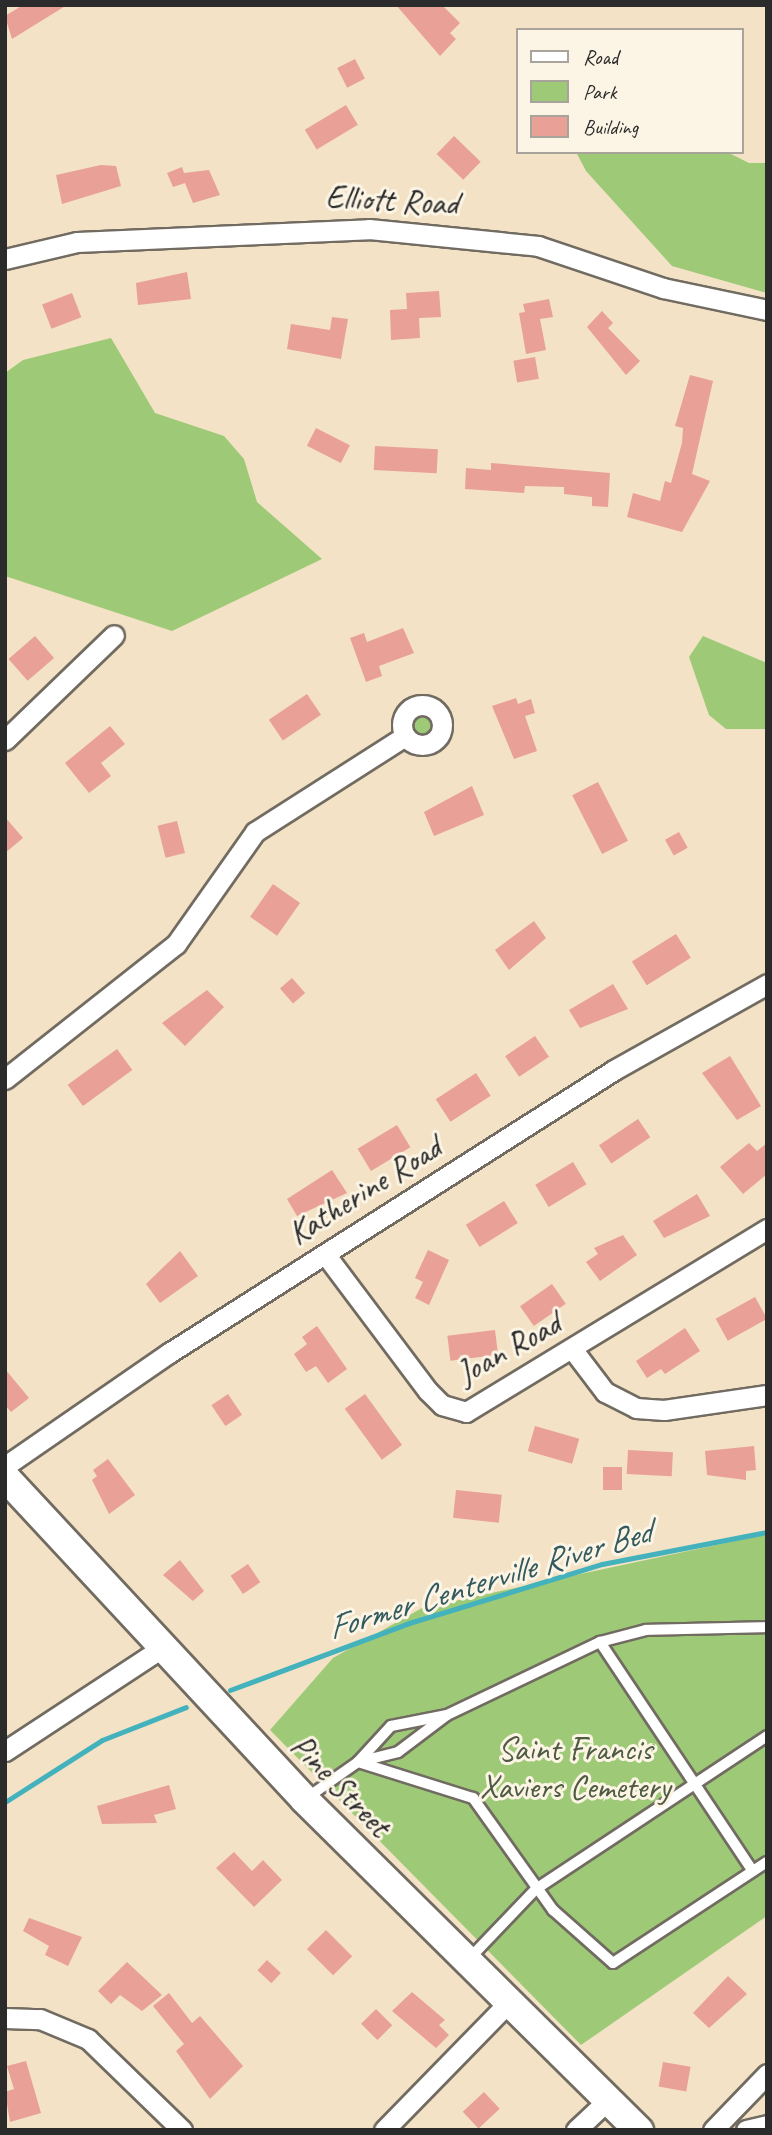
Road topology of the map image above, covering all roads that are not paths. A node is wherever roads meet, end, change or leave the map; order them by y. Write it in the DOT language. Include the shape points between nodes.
graph roads {
  1 [pos="5,259"];
  2 [pos="767,310"];
  3 [pos="114,635"];
  4 [pos="405,736"];
  5 [pos="5,740"];
  6 [pos="767,984"];
  7 [pos="5,1079"];
  8 [pos="767,1229"];
  9 [pos="325,1254"];
  10 [pos="573,1350"];
  11 [pos="767,1395"];
  12 [pos="5,1466"];
  13 [pos="5,1476"];
  14 [pos="767,1628"];
  15 [pos="600,1642"];
  16 [pos="160,1648"];
  17 [pos="447,1715"];
  18 [pos="767,1735"];
  19 [pos="5,1751"];
  20 [pos="358,1762"];
  21 [pos="695,1782"];
  22 [pos="305,1800"];
  23 [pos="767,1862"];
  24 [pos="753,1871"];
  25 [pos="536,1889"];
  26 [pos="466,1962"];
  27 [pos="508,2003"];
  28 [pos="5,2018"];
  29 [pos="767,2074"];
  30 [pos="607,2100"];
  31 [pos="767,2125"];
  32 [pos="182,2130"];
  33 [pos="384,2130"];
  34 [pos="576,2130"];
  35 [pos="639,2130"];
  36 [pos="713,2130"];
  37 [pos="746,2130"];
  1 -- 2 [label="street, Elliott Road" via="77,242 369,229 538,246 663,288"];
  3 -- 5 [label="street"];
  4 -- 7 [label="street" via="255,832 176,944"];
  6 -- 9 [label="street, Katherine Road" via="614,1070"];
  8 -- 10 [label="street, Joan Road"];
  9 -- 10 [label="street, Joan Road" via="428,1391 456,1411 485,1406"];
  9 -- 12 [label="street, Katherine Road"];
  10 -- 11 [label="street" via="605,1392 636,1408 664,1410"];
  13 -- 16 [label="main road, Pine Street"];
  14 -- 15 [label="lane" via="646,1630"];
  15 -- 17 [label="lane"];
  15 -- 21 [label="lane"];
  16 -- 19 [label="street"];
  16 -- 22 [label="main road, Pine Street"];
  17 -- 20 [label="lane" via="398,1752"];
  17 -- 20 [label="lane" via="391,1726"];
  18 -- 21 [label="lane"];
  20 -- 22 [label="lane"];
  20 -- 25 [label="lane" via="473,1798"];
  21 -- 24 [label="lane"];
  21 -- 25 [label="lane"];
  22 -- 26 [label="main road, Pine Street"];
  23 -- 24 [label="lane"];
  24 -- 25 [label="lane" via="613,1963 596,1954"];
  25 -- 26 [label="lane"];
  26 -- 27 [label="main road, Pine Street"];
  27 -- 30 [label="main road, Pine Street"];
  27 -- 33 [label="street"];
  28 -- 32 [label="street" via="40,2020 88,2039"];
  29 -- 36 [label="street"];
  30 -- 34 [label="street"];
  30 -- 35 [label="main road, Pine Street"];
  31 -- 37 [label="street"];
}
